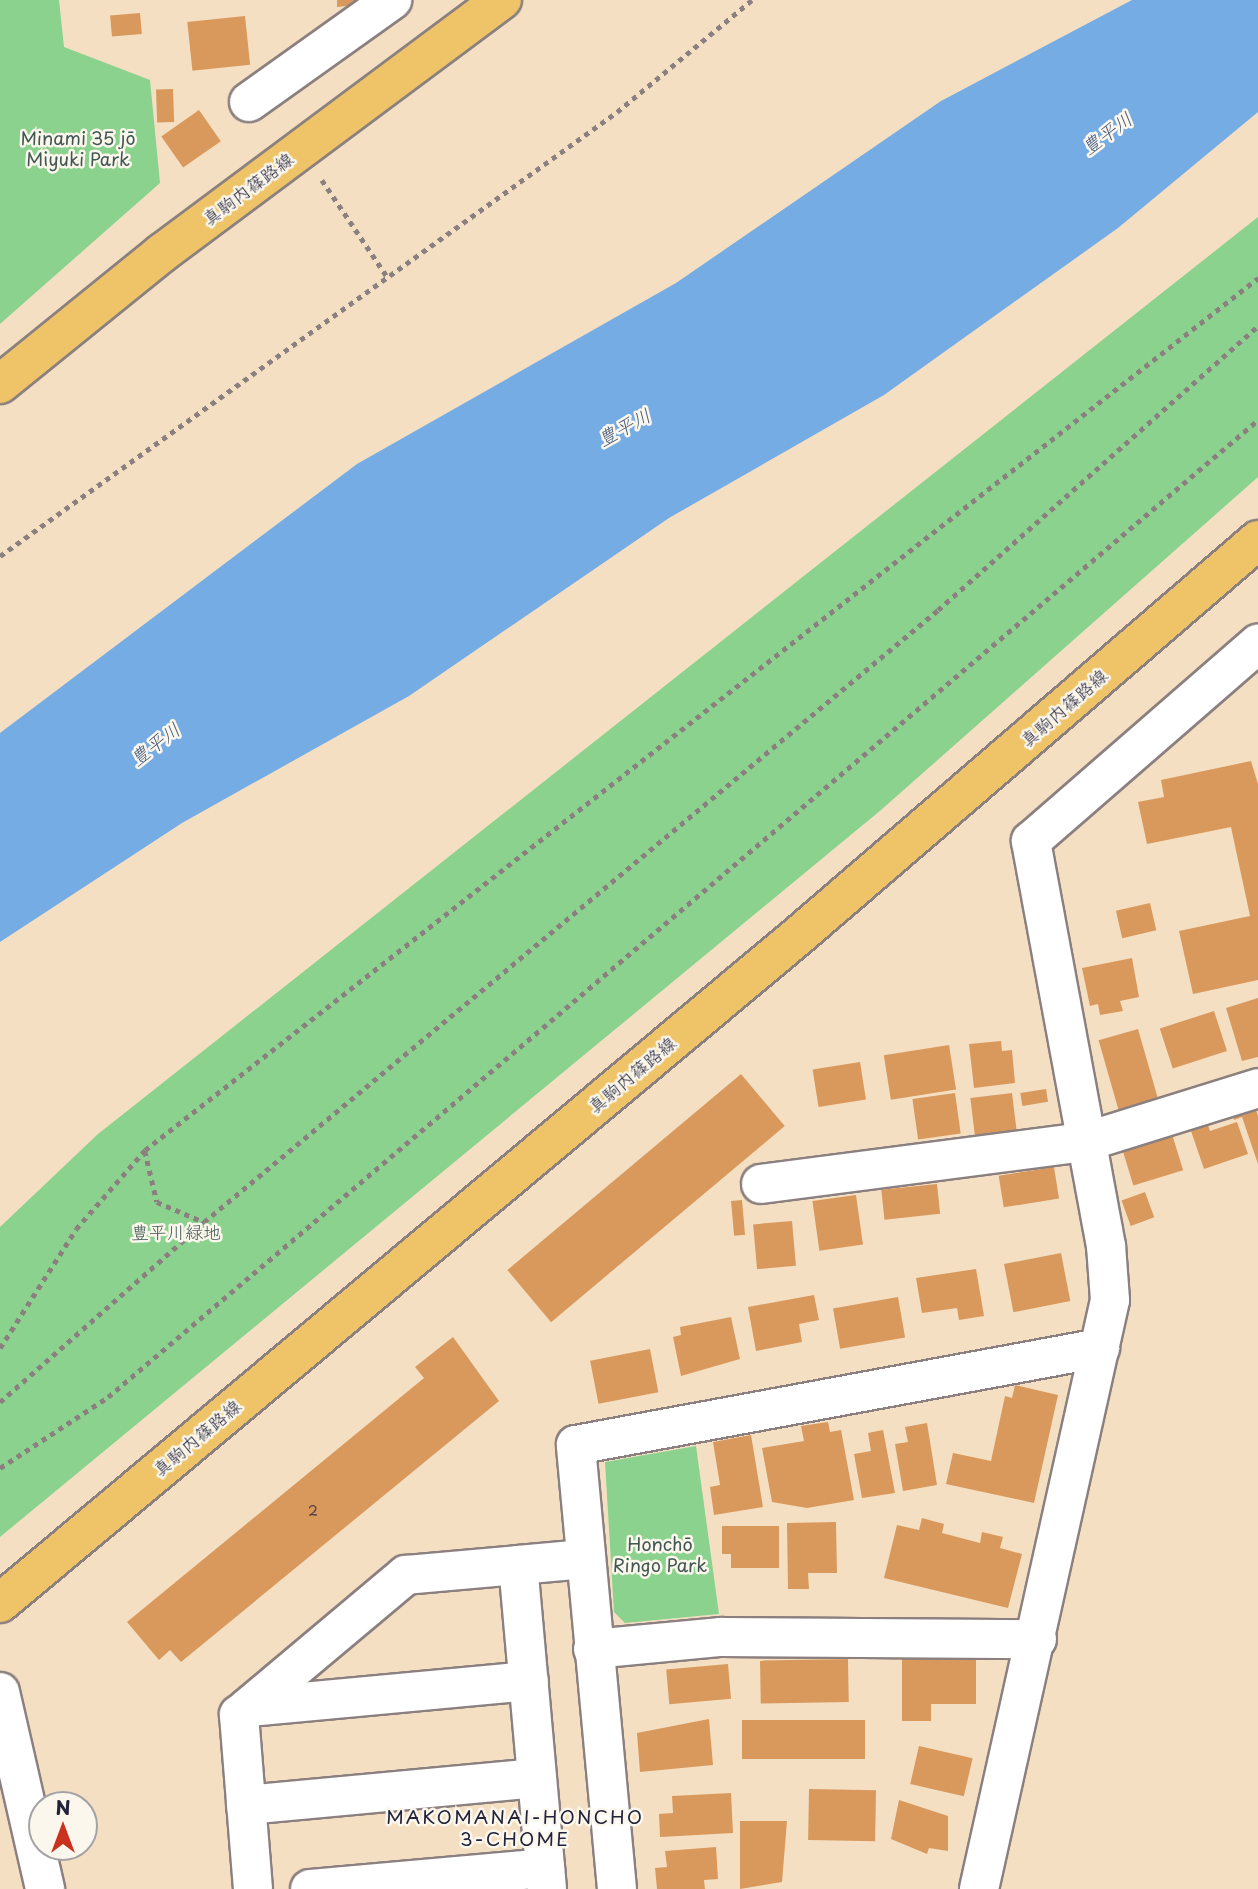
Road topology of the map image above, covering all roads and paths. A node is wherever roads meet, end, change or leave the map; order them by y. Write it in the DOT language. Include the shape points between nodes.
graph roads {
  1 [pos="392,0"];
  2 [pos="502,0"];
  3 [pos="752,0"];
  4 [pos="249,102"];
  5 [pos="318,173"];
  6 [pos="386,275"];
  7 [pos="1258,278"];
  8 [pos="1258,327"];
  9 [pos="0,384"];
  10 [pos="1258,420"];
  11 [pos="1258,540"];
  12 [pos="0,556"];
  13 [pos="1258,644"];
  14 [pos="1258,1088"];
  15 [pos="1085,1142"];
  16 [pos="145,1150"];
  17 [pos="761,1184"];
  18 [pos="204,1222"];
  19 [pos="0,1348"];
  20 [pos="1100,1348"];
  21 [pos="0,1402"];
  22 [pos="0,1468"];
  23 [pos="585,1559"];
  24 [pos="518,1565"];
  25 [pos="0,1603"];
  26 [pos="1037,1639"];
  27 [pos="593,1649"];
  28 [pos="528,1681"];
  29 [pos="0,1692"];
  30 [pos="249,1707"];
  31 [pos="537,1778"];
  32 [pos="246,1805"];
  33 [pos="546,1878"];
  34 [pos="45,1889"];
  35 [pos="253,1889"];
  36 [pos="310,1889"];
  37 [pos="617,1889"];
  38 [pos="979,1889"];
  1 -- 4 [label="street"];
  2 -- 9 [label="main road, 真駒内篠路線" via="162,253"];
  3 -- 6 [label="path" via="617,112"];
  5 -- 6 [label="path"];
  6 -- 12 [label="path"];
  7 -- 16 [label="path"];
  8 -- 18 [label="path" via="938,610"];
  10 -- 22 [label="path" via="108,1397"];
  11 -- 25 [label="main road, 真駒内篠路線" via="798,936"];
  13 -- 15 [label="street" via="1031,841"];
  14 -- 15 [label="street"];
  15 -- 17 [label="street"];
  15 -- 20 [label="street" via="1106,1246 1110,1300"];
  16 -- 18 [label="path" via="158,1202"];
  16 -- 19 [label="path" via="76,1229"];
  18 -- 21 [label="path"];
  20 -- 23 [label="street" via="576,1445"];
  20 -- 26 [label="street"];
  23 -- 24 [label="street"];
  23 -- 27 [label="street"];
  24 -- 28 [label="street"];
  24 -- 30 [label="street" via="406,1575"];
  26 -- 27 [label="street" via="721,1637"];
  26 -- 38 [label="street"];
  27 -- 37 [label="street"];
  28 -- 30 [label="street"];
  28 -- 31 [label="street"];
  29 -- 34 [label="street"];
  30 -- 32 [label="street" via="239,1715"];
  31 -- 32 [label="street"];
  31 -- 33 [label="street"];
  32 -- 35 [label="street"];
  33 -- 36 [label="street"];
}
